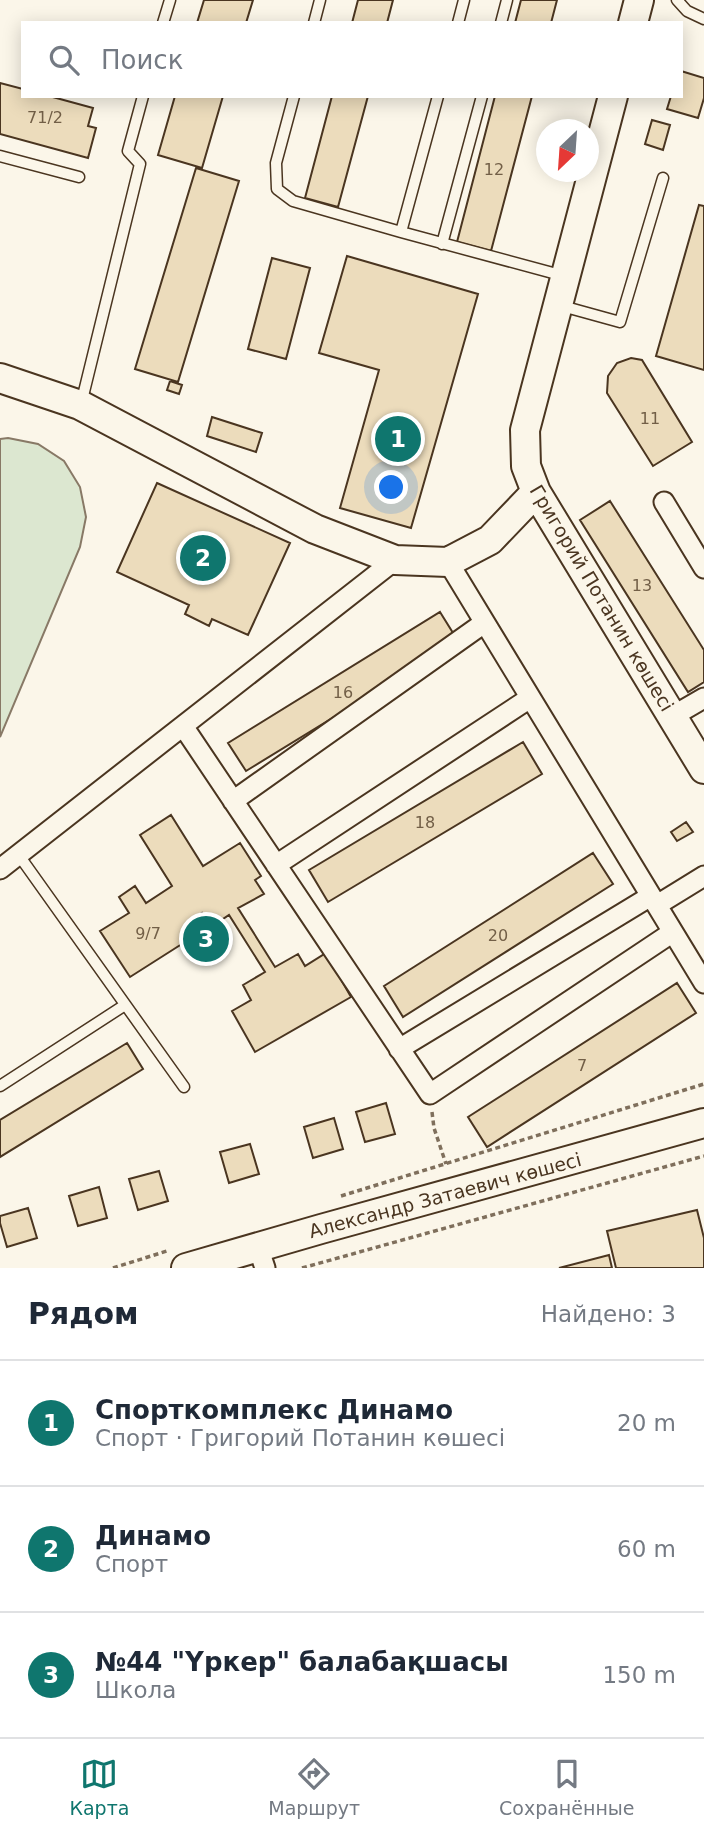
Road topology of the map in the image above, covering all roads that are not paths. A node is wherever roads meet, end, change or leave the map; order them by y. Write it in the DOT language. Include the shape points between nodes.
graph roads {
  1 [pos="170,0"];
  2 [pos="320,0"];
  3 [pos="464,0"];
  4 [pos="508,0"];
  5 [pos="639,0"];
  6 [pos="677,0"];
  7 [pos="704,19"];
  8 [pos="164,21"];
  9 [pos="315,21"];
  10 [pos="459,21"];
  11 [pos="502,21"];
  12 [pos="634,21"];
  13 [pos="142,98"];
  14 [pos="293,98"];
  15 [pos="437,98"];
  16 [pos="481,98"];
  17 [pos="612,98"];
  18 [pos="0,156"];
  19 [pos="79,177"];
  20 [pos="663,178"];
  21 [pos="401,232"];
  22 [pos="442,244"];
  23 [pos="564,276"];
  24 [pos="558,305"];
  25 [pos="0,378"];
  26 [pos="80,405"];
  27 [pos="536,492"];
  28 [pos="664,502"];
  29 [pos="395,560"];
  30 [pos="448,562"];
  31 [pos="704,568"];
  32 [pos="484,623"];
  33 [pos="530,698"];
  34 [pos="704,698"];
  35 [pos="673,716"];
  36 [pos="183,726"];
  37 [pos="704,769"];
  38 [pos="233,800"];
  39 [pos="18,854"];
  40 [pos="276,865"];
  41 [pos="0,869"];
  42 [pos="704,876"];
  43 [pos="654,900"];
  44 [pos="673,932"];
  45 [pos="704,983"];
  46 [pos="125,1005"];
  47 [pos="399,1049"];
  48 [pos="0,1086"];
  49 [pos="184,1087"];
  50 [pos="704,1123"];
  51 [pos="181,1258"];
  52 [pos="261,1258"];
  1 -- 8 [label="lane"];
  2 -- 9 [label="lane"];
  3 -- 10 [label="lane"];
  4 -- 11 [label="lane"];
  5 -- 12 [label="street"];
  6 -- 7 [label="lane"];
  13 -- 26 [label="lane" via="128,152 140,164"];
  14 -- 21 [label="lane" via="276,163 278,189 293,201"];
  15 -- 21 [label="lane"];
  16 -- 22 [label="lane"];
  17 -- 23 [label="street, Григорий Потанин көшесі"];
  18 -- 19 [label="lane"];
  20 -- 24 [label="lane" via="620,322"];
  21 -- 22 [label="lane"];
  22 -- 23 [label="lane"];
  23 -- 24 [label="street, Григорий Потанин көшесі"];
  24 -- 27 [label="street, Григорий Потанин көшесі" via="525,430 526,466"];
  25 -- 26 [label="street"];
  26 -- 29 [label="street" via="315,529"];
  27 -- 30 [label="street" via="490,540"];
  27 -- 35 [label="street, Григорий Потанин көшесі"];
  28 -- 31 [label="street"];
  29 -- 30 [label="street"];
  29 -- 36 [label="street"];
  30 -- 32 [label="street"];
  32 -- 33 [label="street"];
  32 -- 38 [label="street"];
  33 -- 40 [label="street"];
  33 -- 43 [label="street"];
  34 -- 35 [label="street"];
  35 -- 37 [label="street, Григорий Потанин көшесі"];
  36 -- 38 [label="street"];
  36 -- 39 [label="street"];
  38 -- 40 [label="street"];
  39 -- 41 [label="street"];
  39 -- 46 [label="lane"];
  40 -- 47 [label="street"];
  42 -- 43 [label="street"];
  43 -- 44 [label="street"];
  43 -- 47 [label="street"];
  44 -- 45 [label="street"];
  44 -- 47 [label="street" via="430,1094"];
  46 -- 48 [label="lane"];
  46 -- 49 [label="lane"];
  50 -- 52 [label="street, Александр Затаевич көшесі"];
  51 -- 52 [label="street, Александр Затаевич көшесі"];
}
